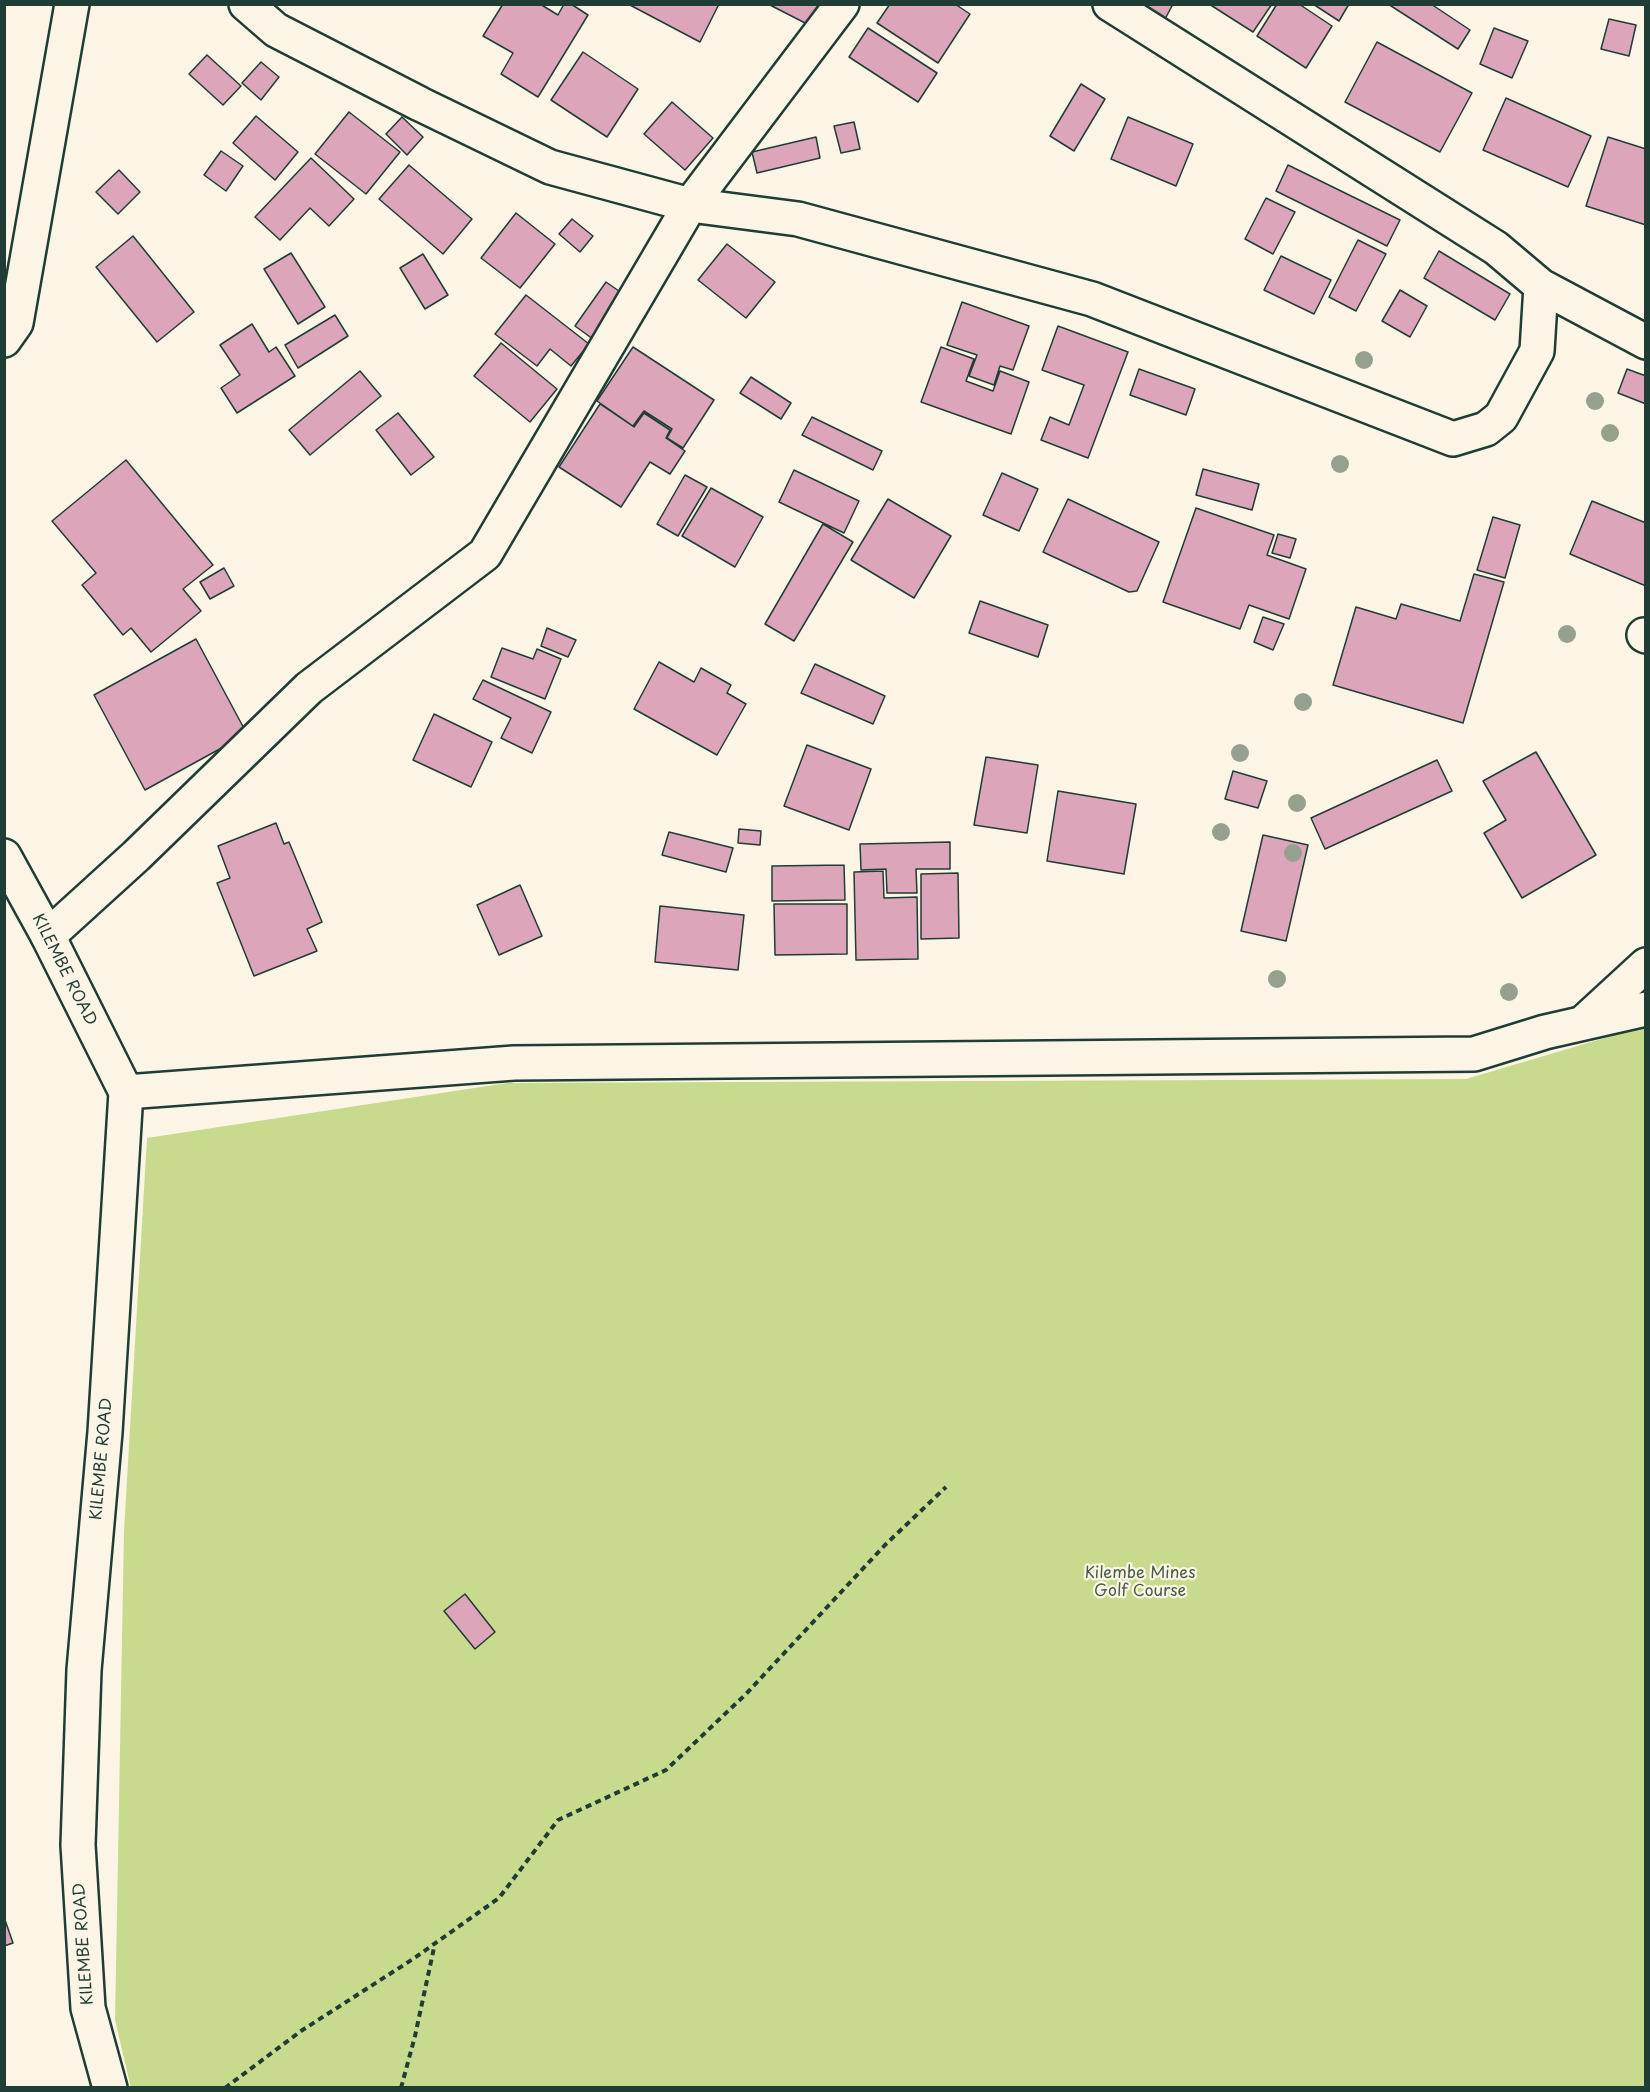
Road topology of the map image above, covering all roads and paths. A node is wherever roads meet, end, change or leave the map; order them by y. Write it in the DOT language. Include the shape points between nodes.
graph roads {
  1 [pos="72,4"];
  2 [pos="246,4"];
  3 [pos="842,4"];
  4 [pos="1110,4"];
  5 [pos="690,205"];
  6 [pos="1540,286"];
  7 [pos="4,340"];
  8 [pos="1646,342"];
  9 [pos="4,856"];
  10 [pos="48,936"];
  11 [pos="1646,965"];
  12 [pos="1646,1009"];
  13 [pos="1580,1026"];
  14 [pos="126,1092"];
  15 [pos="946,1487"];
  16 [pos="435,1943"];
  17 [pos="110,2088"];
  18 [pos="225,2088"];
  19 [pos="401,2088"];
  1 -- 7 [label="street" via="16,323"];
  2 -- 5 [label="street" via="276,30 550,167"];
  3 -- 5 [label="street"];
  4 -- 6 [label="street" via="1496,248"];
  5 -- 6 [label="street" via="798,219 1092,299 1453,439 1486,429 1502,417 1518,389 1537,351"];
  5 -- 10 [label="street" via="485,554 309,688"];
  6 -- 8 [label="street"];
  9 -- 10 [label="street, KILEMBE ROAD"];
  10 -- 14 [label="street, KILEMBE ROAD"];
  11 -- 13 [label="street"];
  12 -- 13 [label="street"];
  13 -- 14 [label="street" via="1545,1032 1474,1054 514,1062"];
  14 -- 17 [label="street, KILEMBE ROAD" via="105,1431 84,1670 78,1845 88,2008"];
  15 -- 16 [label="path" via="885,1545 746,1694 666,1770 558,1820 499,1898"];
  16 -- 18 [label="path" via="301,2031"];
  16 -- 19 [label="path"];
}
